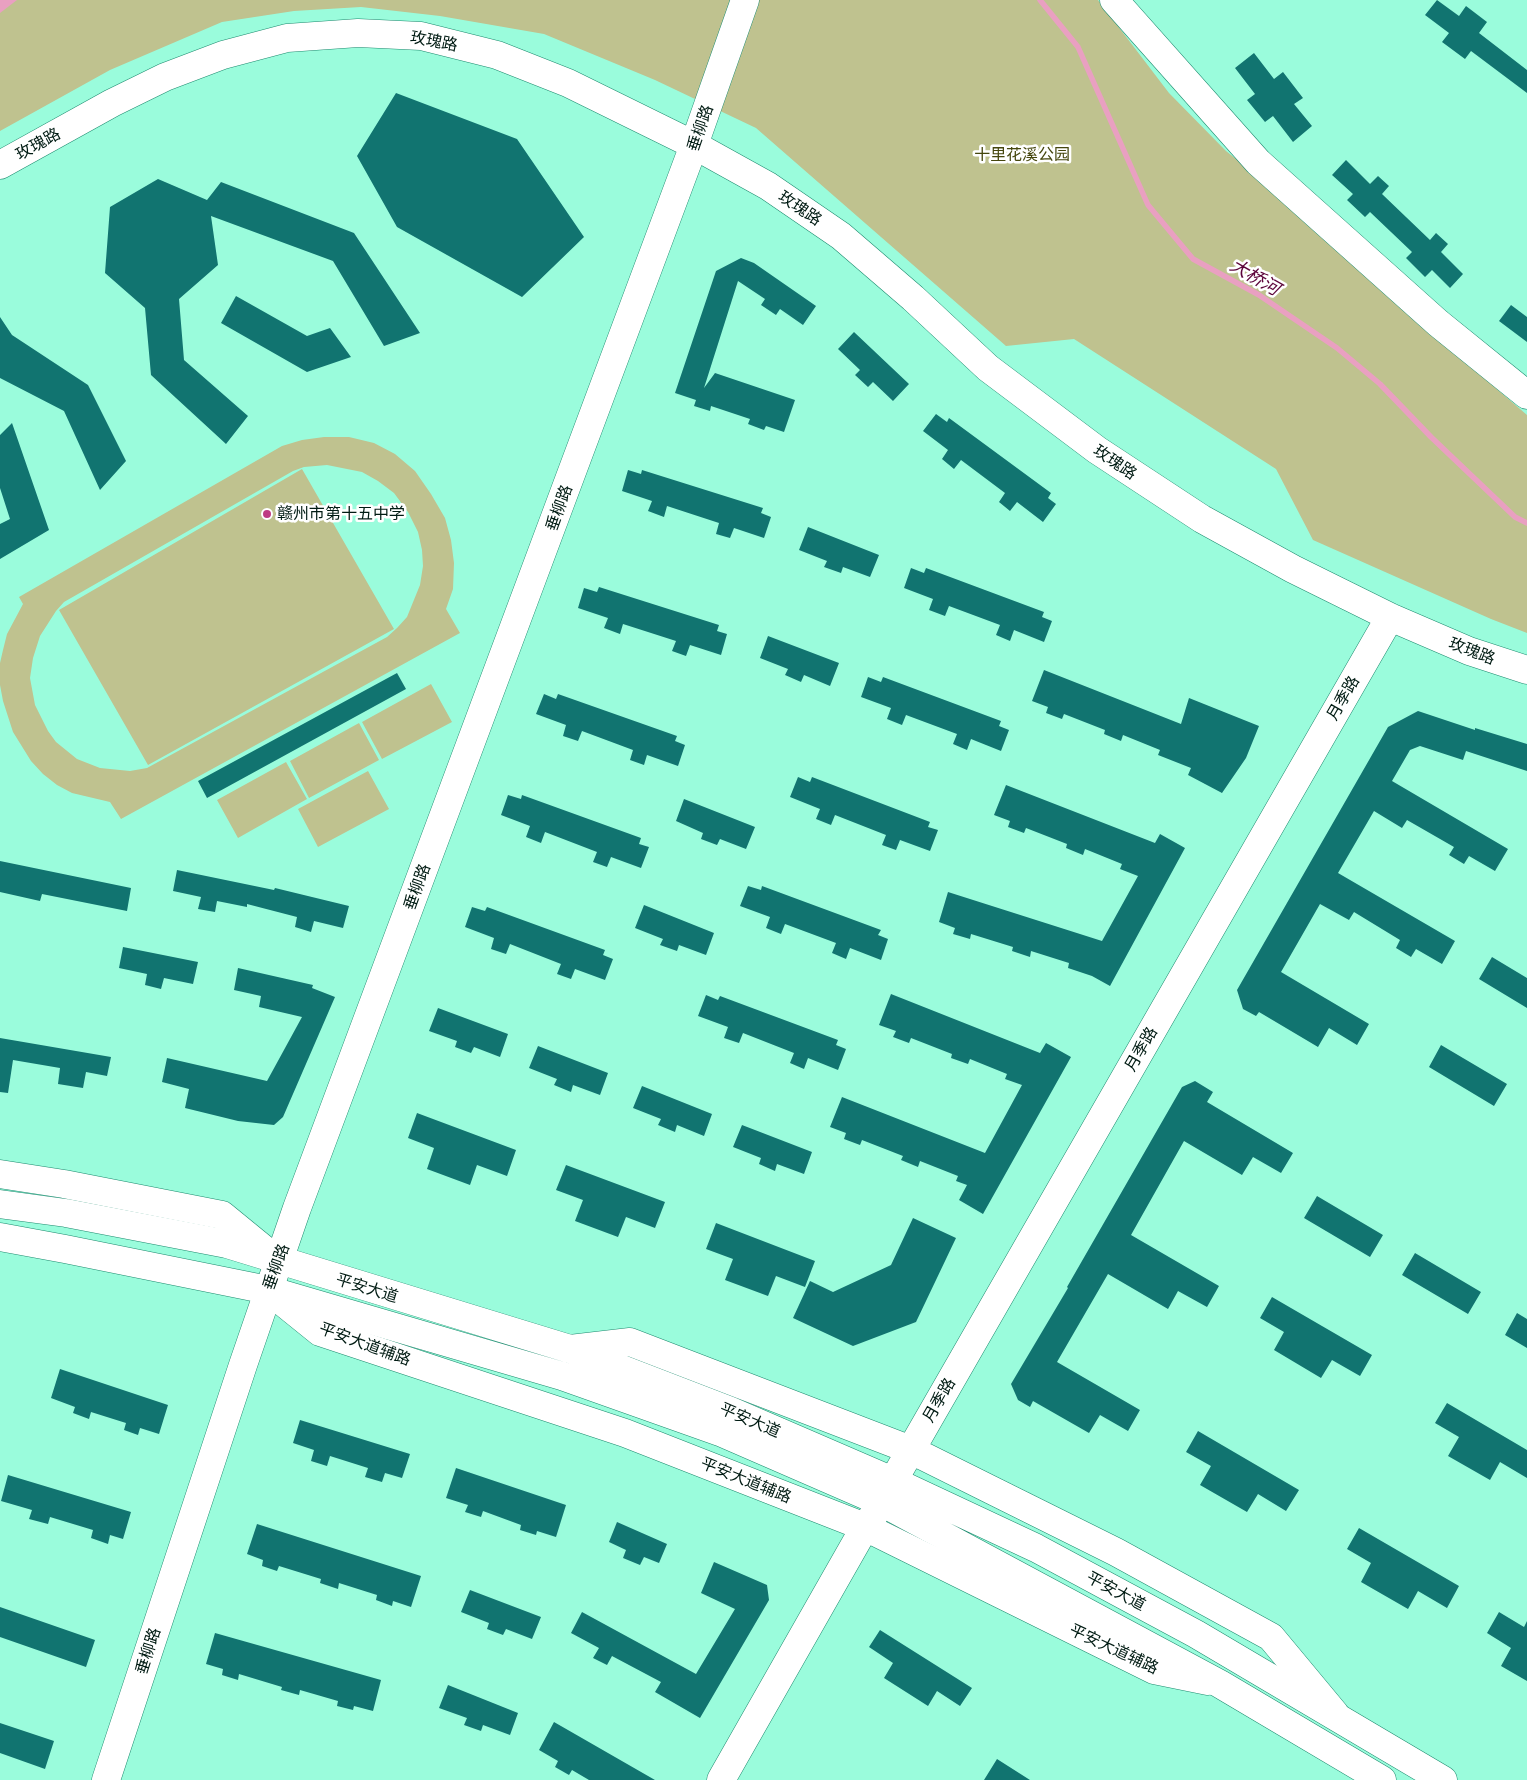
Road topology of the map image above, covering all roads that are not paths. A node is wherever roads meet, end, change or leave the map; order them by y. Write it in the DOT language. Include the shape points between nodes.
graph roads {
  1 [pos="744,0"];
  2 [pos="1114,0"];
  3 [pos="694,145"];
  4 [pos="0,165"];
  5 [pos="1527,395"];
  6 [pos="1390,616"];
  7 [pos="1527,670"];
  8 [pos="0,1174"];
  9 [pos="0,1204"];
  10 [pos="0,1237"];
  11 [pos="279,1261"];
  12 [pos="268,1290"];
  13 [pos="570,1349"];
  14 [pos="562,1376"];
  15 [pos="625,1433"];
  16 [pos="911,1450"];
  17 [pos="887,1491"];
  18 [pos="865,1527"];
  19 [pos="1036,1548"];
  20 [pos="1116,1552"];
  21 [pos="1220,1684"];
  22 [pos="1336,1715"];
  23 [pos="106,1780"];
  24 [pos="721,1780"];
  25 [pos="1382,1780"];
  26 [pos="1443,1780"];
  1 -- 3 [label="street, 垂柳路"];
  2 -- 5 [label="street" via="1258,162 1438,323"];
  3 -- 4 [label="street, 玫瑰路" via="568,82 497,55 421,36 358,33 287,38 214,58 121,99"];
  3 -- 6 [label="street, 玫瑰路" via="768,186 841,236 988,368 1097,450 1202,519 1293,569"];
  3 -- 11 [label="street, 垂柳路"];
  6 -- 7 [label="street, 玫瑰路" via="1469,651"];
  6 -- 16 [label="street, 月季路"];
  8 -- 11 [label="street" via="222,1215"];
  9 -- 11 [label="street, 平安大道" via="66,1213 225,1244"];
  10 -- 12 [label="street, 平安大道"];
  11 -- 12 [label="street, 垂柳路"];
  11 -- 13 [label="street, 平安大道"];
  12 -- 14 [label="street, 平安大道"];
  12 -- 15 [label="street, 平安大道辅路" via="320,1332"];
  12 -- 23 [label="street, 垂柳路"];
  13 -- 16 [label="street" via="630,1342"];
  13 -- 17 [label="street, 平安大道" via="731,1411"];
  14 -- 15 [label="street"];
  14 -- 17 [label="street, 平安大道"];
  15 -- 18 [label="street, 平安大道辅路"];
  16 -- 17 [label="street, 月季路"];
  16 -- 20 [label="street"];
  17 -- 18 [label="street, 月季路"];
  17 -- 19 [label="street, 平安大道"];
  17 -- 21 [label="street, 平安大道"];
  18 -- 21 [label="street, 平安大道辅路" via="1154,1670"];
  18 -- 24 [label="street, 月季路"];
  19 -- 20 [label="street"];
  19 -- 22 [label="street, 平安大道" via="1196,1634"];
  20 -- 22 [label="street" via="1271,1637"];
  21 -- 25 [label="street, 平安大道"];
  22 -- 26 [label="street, 平安大道"];
}
